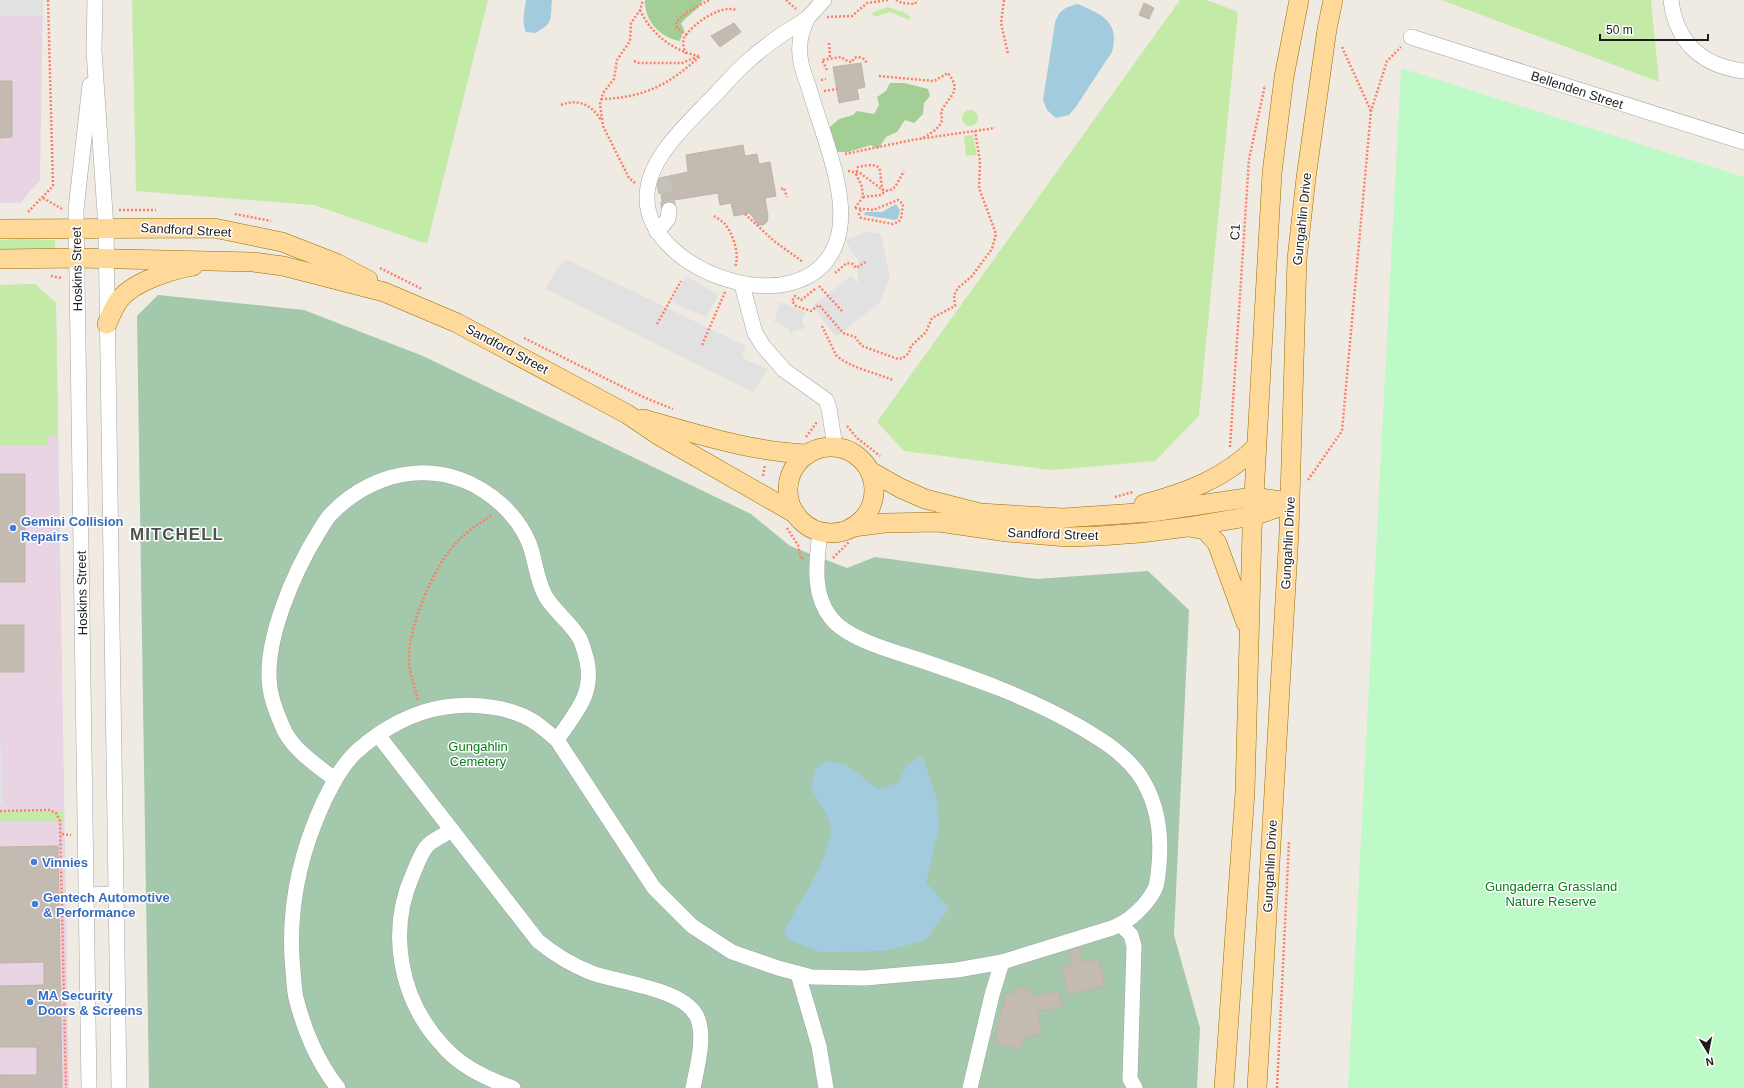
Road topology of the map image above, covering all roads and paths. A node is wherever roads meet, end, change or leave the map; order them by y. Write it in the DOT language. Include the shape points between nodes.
graph roads {
  1 [pos="48,0"];
  2 [pos="95,0"];
  3 [pos="643,0"];
  4 [pos="709,0"];
  5 [pos="888,0"];
  6 [pos="896,0"];
  7 [pos="917,0"];
  8 [pos="1004,0"];
  9 [pos="1299,0"];
  10 [pos="1334,0"];
  11 [pos="1671,0"];
  12 [pos="870,1"];
  13 [pos="640,10"];
  14 [pos="736,10"];
  15 [pos="815,10"];
  16 [pos="1329,19"];
  17 [pos="687,35"];
  18 [pos="1411,37"];
  19 [pos="829,43"];
  20 [pos="94,50"];
  21 [pos="686,54"];
  22 [pos="1008,54"];
  23 [pos="700,56"];
  24 [pos="830,58"];
  25 [pos="634,61"];
  26 [pos="867,64"];
  27 [pos="827,70"];
  28 [pos="1744,71"];
  29 [pos="879,76"];
  30 [pos="1265,83"];
  31 [pos="601,99"];
  32 [pos="561,105"];
  33 [pos="1371,111"];
  34 [pos="601,120"];
  35 [pos="995,128"];
  36 [pos="975,131"];
  37 [pos="921,140"];
  38 [pos="1744,142"];
  39 [pos="660,157"];
  40 [pos="831,158"];
  41 [pos="904,171"];
  42 [pos="856,172"];
  43 [pos="836,173"];
  44 [pos="663,178"];
  45 [pos="649,188"];
  46 [pos="781,189"];
  47 [pos="884,191"];
  48 [pos="787,197"];
  49 [pos="863,197"];
  50 [pos="43,198"];
  51 [pos="60,209"];
  52 [pos="861,209"];
  53 [pos="669,210"];
  54 [pos="28,213"];
  55 [pos="77,227"];
  56 [pos="0,228"];
  57 [pos="106,228"];
  58 [pos="657,232"];
  59 [pos="77,258"];
  60 [pos="107,258"];
  61 [pos="0,259"];
  62 [pos="224,260"];
  63 [pos="867,260"];
  64 [pos="830,276"];
  65 [pos="681,281"];
  66 [pos="824,281"];
  67 [pos="742,285"];
  68 [pos="820,287"];
  69 [pos="816,288"];
  70 [pos="384,292"];
  71 [pos="842,311"];
  72 [pos="831,320"];
  73 [pos="107,324"];
  74 [pos="657,324"];
  75 [pos="822,326"];
  76 [pos="893,380"];
  77 [pos="641,396"];
  78 [pos="674,410"];
  79 [pos="627,414"];
  80 [pos="814,424"];
  81 [pos="845,424"];
  82 [pos="805,447"];
  83 [pos="834,447"];
  84 [pos="1256,447"];
  85 [pos="1229,450"];
  86 [pos="885,460"];
  87 [pos="870,470"];
  88 [pos="1308,480"];
  89 [pos="1137,491"];
  90 [pos="1110,497"];
  91 [pos="1253,497"];
  92 [pos="1289,503"];
  93 [pos="504,507"];
  94 [pos="796,514"];
  95 [pos="1252,516"];
  96 [pos="1080,517"];
  97 [pos="853,527"];
  98 [pos="1187,527"];
  99 [pos="820,531"];
  100 [pos="1250,636"];
  101 [pos="422,713"];
  102 [pos="378,735"];
  103 [pos="557,740"];
  104 [pos="334,779"];
  105 [pos="0,811"];
  106 [pos="452,830"];
  107 [pos="116,894"];
  108 [pos="86,895"];
  109 [pos="1121,925"];
  110 [pos="1002,962"];
  111 [pos="798,974"];
  112 [pos="66,1088"];
  113 [pos="89,1088"];
  114 [pos="119,1088"];
  115 [pos="338,1088"];
  116 [pos="513,1088"];
  117 [pos="693,1088"];
  118 [pos="826,1088"];
  119 [pos="970,1088"];
  120 [pos="1135,1088"];
  121 [pos="1224,1088"];
  122 [pos="1257,1088"];
  1 -- 50 [label="path" via="53,186"];
  2 -- 20 [label="street, Hoskins Street"];
  3 -- 13 [label="path"];
  4 -- 17 [label="path" via="676,22 677,28"];
  5 -- 12 [label="path"];
  6 -- 7 [label="path" via="912,5"];
  8 -- 22 [label="path" via="1001,23"];
  9 -- 84 [label="main road" via="1284,77 1272,173"];
  10 -- 16 [label="main road, Gungahlin Drive"];
  11 -- 28 [label="street" via="1677,29 1697,53 1714,64"];
  12 -- 15 [label="path" via="848,16 829,18"];
  13 -- 21 [label="path" via="656,34"];
  13 -- 31 [label="path" via="633,19 630,41 618,60 614,79"];
  14 -- 17 [label="path" via="718,10"];
  15 -- 39 [label="street" via="746,62 673,139"];
  15 -- 40 [label="street" via="801,35 800,55"];
  16 -- 33 [label="path"];
  16 -- 92 [label="main road, Gungahlin Drive" via="1300,220"];
  17 -- 21 [label="path" via="683,42"];
  18 -- 33 [label="path" via="1387,61"];
  18 -- 38 [label="street, Bellenden Street"];
  19 -- 24 [label="path"];
  20 -- 55 [label="street, Hoskins Street" via="76,209"];
  20 -- 57 [label="street, Hoskins Street"];
  21 -- 23 [label="path"];
  23 -- 25 [label="path" via="682,63"];
  23 -- 31 [label="path" via="686,70 657,88 630,97"];
  24 -- 26 [label="path" via="840,57 852,62 854,58 860,57"];
  24 -- 27 [label="path" via="822,60"];
  29 -- 37 [label="path" via="934,81 948,73 952,79 954,92 943,108 940,124"];
  30 -- 85 [label="path, C1" via="1249,159"];
  31 -- 34 [label="path"];
  32 -- 34 [label="path" via="579,102 594,110"];
  33 -- 88 [label="path" via="1342,431"];
  34 -- 45 [label="path" via="629,178 634,183"];
  35 -- 36 [label="path"];
  36 -- 37 [label="path"];
  36 -- 72 [label="path" via="980,161 979,188 996,234 992,249 954,295 955,306 932,318 926,332 903,358 898,359 862,346 855,337 843,333"];
  37 -- 40 [label="path"];
  39 -- 44 [label="street"];
  39 -- 45 [label="street"];
  40 -- 43 [label="street"];
  41 -- 47 [label="path" via="895,187"];
  42 -- 43 [label="path" via="844,170"];
  42 -- 47 [label="path"];
  42 -- 47 [label="path" via="858,167 871,165 878,168 882,173 881,185"];
  42 -- 49 [label="path"];
  43 -- 67 [label="street" via="840,209 838,235 835,246 822,265 813,274 792,283"];
  45 -- 58 [label="street" via="647,198"];
  46 -- 48 [label="path" via="784,188"];
  47 -- 49 [label="path" via="882,195"];
  49 -- 52 [label="path" via="854,208"];
  50 -- 51 [label="path"];
  50 -- 54 [label="path"];
  52 -- 52 [label="path" via="880,209 898,200 903,204 901,219 893,224 861,218"];
  53 -- 58 [label="street" via="668,220"];
  55 -- 56 [label="main road, Sandford Street"];
  55 -- 57 [label="main road, Sandford Street"];
  55 -- 59 [label="street, Hoskins Street"];
  57 -- 60 [label="street, Hoskins Street"];
  57 -- 70 [label="main road, Sandford Street" via="214,228 282,242 336,263"];
  58 -- 67 [label="street" via="671,248 694,264"];
  59 -- 60 [label="main road, Sandford Street"];
  59 -- 61 [label="main road, Sandford Street"];
  59 -- 108 [label="street, Hoskins Street"];
  60 -- 62 [label="main road, Sandford Street"];
  60 -- 73 [label="street, Hoskins Street"];
  62 -- 70 [label="main road, Sandford Street" via="283,266"];
  62 -- 73 [label="main road" via="180,269 151,279 127,292 119,300"];
  63 -- 64 [label="path" via="856,268 847,262"];
  65 -- 74 [label="path"];
  66 -- 69 [label="path"];
  67 -- 83 [label="street" via="756,333 763,346 784,370 826,400 830,408"];
  68 -- 71 [label="path"];
  70 -- 79 [label="main road, Sandford Street" via="457,322"];
  73 -- 107 [label="street, Hoskins Street"];
  75 -- 76 [label="path" via="839,359"];
  77 -- 78 [label="path"];
  79 -- 82 [label="main road, Sandford Street" via="732,443 780,453"];
  79 -- 94 [label="main road, Sandford Street" via="658,435"];
  80 -- 82 [label="path"];
  81 -- 86 [label="path" via="857,438"];
  82 -- 83 [label="main road"];
  82 -- 94 [label="main road" via="789,482 788,493"];
  83 -- 87 [label="main road" via="855,454"];
  84 -- 91 [label="main road"];
  84 -- 96 [label="main road" via="1231,469 1197,488 1126,508"];
  87 -- 96 [label="main road, Sandford Street" via="925,500 972,512 1038,518"];
  87 -- 97 [label="main road" via="874,481 873,502 862,520"];
  89 -- 90 [label="path"];
  91 -- 92 [label="main road, Sandford Street"];
  91 -- 95 [label="main road"];
  91 -- 96 [label="main road, Sandford Street" via="1152,512"];
  92 -- 95 [label="main road, Sandford Street"];
  92 -- 122 [label="main road, Gungahlin Drive"];
  93 -- 101 [label="path" via="473,528 450,550 439,566 418,614 409,655 410,673"];
  93 -- 103 [label="street" via="529,543 543,592 580,639 586,655 588,685 582,702"];
  93 -- 104 [label="street" via="487,492 456,479 421,473 399,474 370,484 349,497 329,515 310,546 288,592 271,649 270,688 286,733 303,754"];
  94 -- 99 [label="main road" via="806,525"];
  95 -- 98 [label="main road, Sandford Street"];
  95 -- 100 [label="main road"];
  97 -- 98 [label="main road, Sandford Street" via="885,523 939,522 1007,532 1067,537 1140,533"];
  97 -- 99 [label="main road" via="837,532"];
  98 -- 100 [label="main road" via="1205,530 1217,543"];
  99 -- 109 [label="street" via="816,570 818,590 831,618 843,628 880,647 986,683 1052,710 1107,742 1138,773 1157,819 1160,851 1158,880 1148,898 1131,918"];
  100 -- 121 [label="main road" via="1245,792"];
  101 -- 102 [label="street" via="411,716"];
  101 -- 103 [label="street" via="456,706 499,708 534,722"];
  102 -- 104 [label="street" via="356,752"];
  102 -- 106 [label="street"];
  103 -- 111 [label="street" via="654,888 692,926 732,952"];
  104 -- 115 [label="street" via="301,861 293,901 290,942 296,997 312,1044"];
  105 -- 112 [label="path" via="49,810 56,813 60,821"];
  106 -- 116 [label="street" via="428,845 406,889 399,926 401,961 415,1006 443,1047 478,1074"];
  106 -- 117 [label="street" via="538,941 554,954 593,973 662,992 679,998 690,1006 700,1028"];
  107 -- 108 [label="street"];
  107 -- 114 [label="street, Hoskins Street"];
  108 -- 113 [label="street, Hoskins Street"];
  109 -- 110 [label="street"];
  109 -- 120 [label="street" via="1131,935 1134,946 1130,1079"];
  110 -- 111 [label="street" via="957,970 865,978 812,977"];
  110 -- 119 [label="street"];
  111 -- 118 [label="street" via="819,1046"];
}
